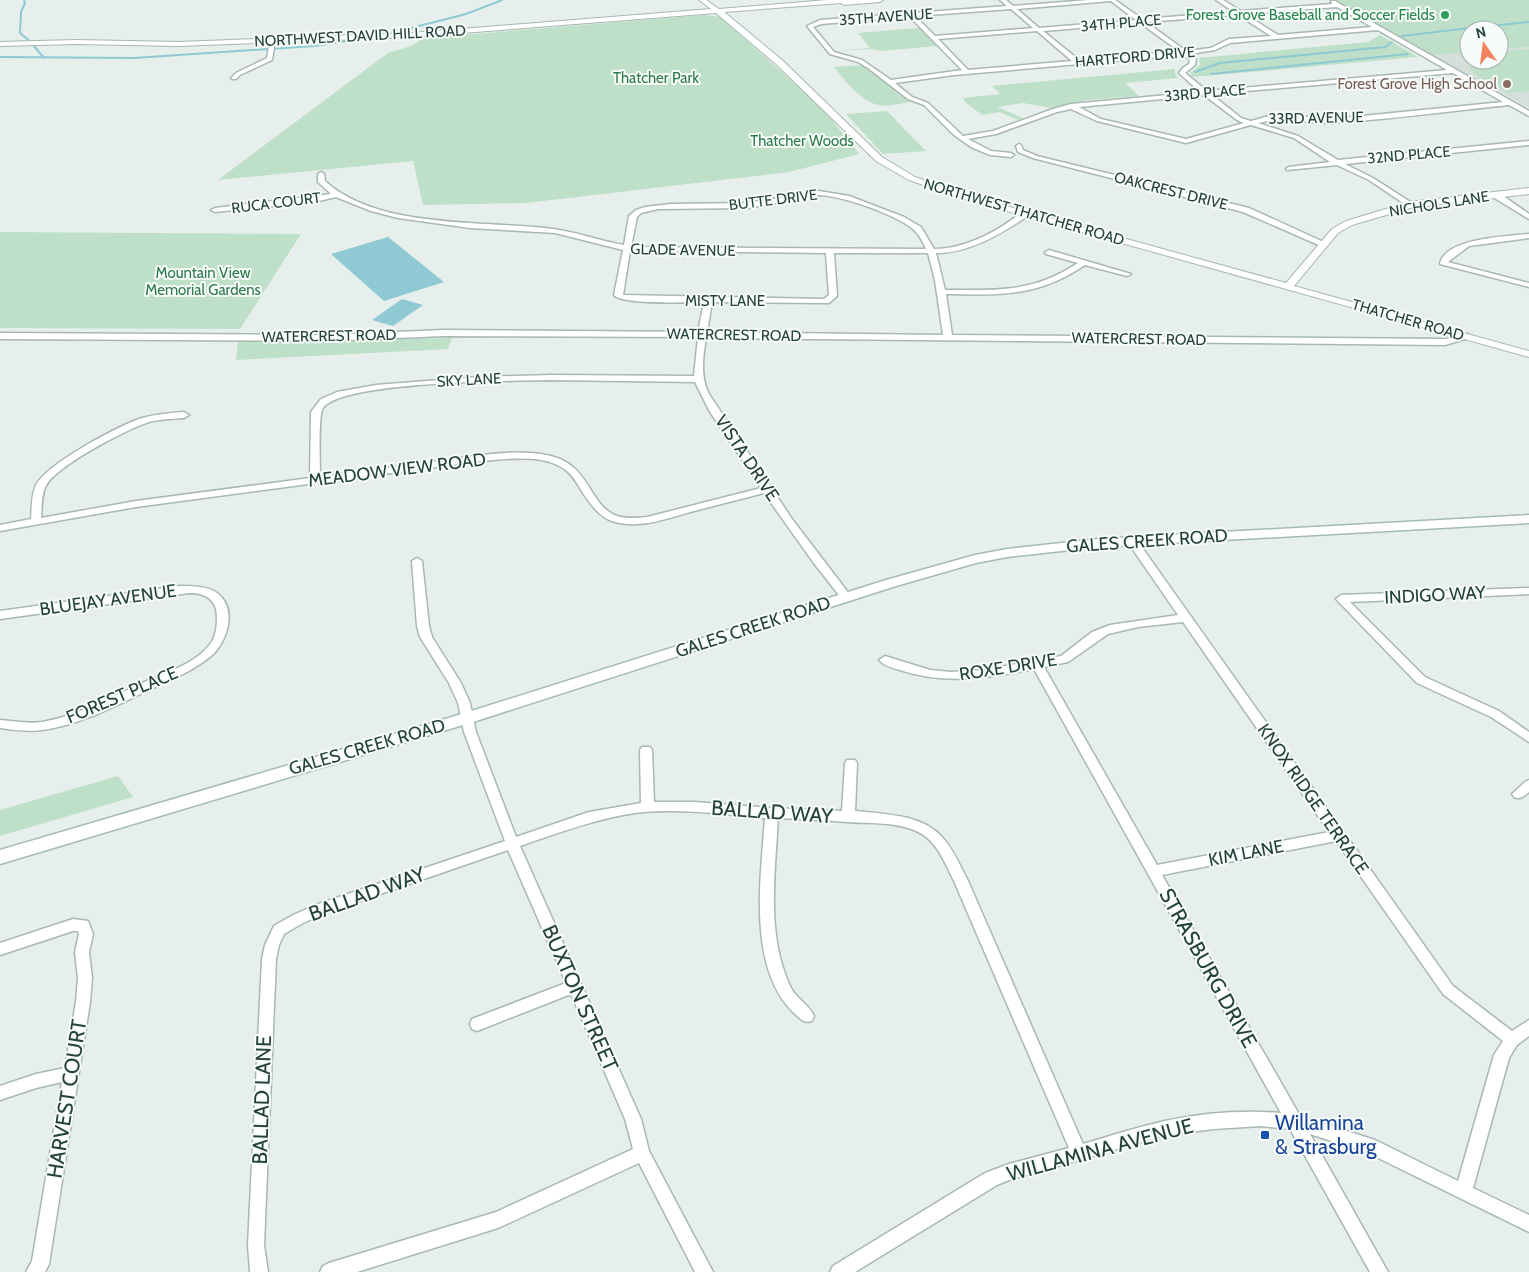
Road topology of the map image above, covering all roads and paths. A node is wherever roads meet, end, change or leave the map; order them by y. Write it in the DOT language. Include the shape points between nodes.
graph roads {
  1 [pos="702,0"];
  2 [pos="852,0"];
  3 [pos="880,0"];
  4 [pos="1003,0"];
  5 [pos="1111,0"];
  6 [pos="1219,0"];
  7 [pos="1330,0"];
  8 [pos="1339,5"];
  9 [pos="1012,8"];
  10 [pos="719,11"];
  11 [pos="1240,13"];
  12 [pos="911,15"];
  13 [pos="1141,21"];
  14 [pos="1379,28"];
  15 [pos="1038,29"];
  16 [pos="1277,37"];
  17 [pos="933,38"];
  18 [pos="272,41"];
  19 [pos="0,44"];
  20 [pos="1185,53"];
  21 [pos="1077,62"];
  22 [pos="1454,71"];
  23 [pos="967,72"];
  24 [pos="234,78"];
  25 [pos="890,82"];
  26 [pos="1205,93"];
  27 [pos="1510,102"];
  28 [pos="1071,106"];
  29 [pos="1529,114"];
  30 [pos="1248,124"];
  31 [pos="962,138"];
  32 [pos="1529,143"];
  33 [pos="1018,146"];
  34 [pos="1011,155"];
  35 [pos="1338,162"];
  36 [pos="1290,168"];
  37 [pos="322,174"];
  38 [pos="1529,191"];
  39 [pos="336,195"];
  40 [pos="1496,195"];
  41 [pos="1409,205"];
  42 [pos="215,210"];
  43 [pos="1024,214"];
  44 [pos="1529,217"];
  45 [pos="1529,236"];
  46 [pos="1324,244"];
  47 [pos="626,249"];
  48 [pos="830,251"];
  49 [pos="930,252"];
  50 [pos="1049,252"];
  51 [pos="1084,262"];
  52 [pos="1127,274"];
  53 [pos="1529,285"];
  54 [pos="1288,287"];
  55 [pos="941,292"];
  56 [pos="708,301"];
  57 [pos="702,335"];
  58 [pos="0,336"];
  59 [pos="948,337"];
  60 [pos="1468,337"];
  61 [pos="1529,354"];
  62 [pos="699,379"];
  63 [pos="184,414"];
  64 [pos="314,480"];
  65 [pos="767,489"];
  66 [pos="1529,519"];
  67 [pos="36,522"];
  68 [pos="0,528"];
  69 [pos="1132,541"];
  70 [pos="417,561"];
  71 [pos="1529,591"];
  72 [pos="846,597"];
  73 [pos="0,615"];
  74 [pos="1184,618"];
  75 [pos="221,625"];
  76 [pos="885,660"];
  77 [pos="1037,664"];
  78 [pos="467,718"];
  79 [pos="0,724"];
  80 [pos="1529,738"];
  81 [pos="646,750"];
  82 [pos="851,764"];
  83 [pos="1529,785"];
  84 [pos="1518,794"];
  85 [pos="648,807"];
  86 [pos="772,813"];
  87 [pos="848,817"];
  88 [pos="1338,835"];
  89 [pos="512,843"];
  90 [pos="0,857"];
  91 [pos="1153,871"];
  92 [pos="279,930"];
  93 [pos="0,949"];
  94 [pos="575,986"];
  95 [pos="807,1016"];
  96 [pos="477,1024"];
  97 [pos="1529,1027"];
  98 [pos="1512,1040"];
  99 [pos="72,1073"];
  100 [pos="0,1092"];
  101 [pos="1294,1122"];
  102 [pos="642,1153"];
  103 [pos="1078,1153"];
  104 [pos="1464,1190"];
  105 [pos="1529,1224"];
  106 [pos="35,1272"];
  107 [pos="259,1272"];
  108 [pos="329,1272"];
  109 [pos="704,1272"];
  110 [pos="838,1272"];
  111 [pos="1379,1272"];
  1 -- 10 [label="street, NORTHWEST THATCHER ROAD"];
  2 -- 10 [label="street, NORTHWEST DAVID HILL ROAD"];
  3 -- 10 [label="street, NORTHWEST DAVID HILL ROAD"];
  4 -- 9 [label="street"];
  5 -- 9 [label="street, 35TH AVENUE"];
  5 -- 13 [label="street"];
  6 -- 11 [label="street"];
  7 -- 8 [label="street"];
  8 -- 11 [label="street, 34TH PLACE"];
  8 -- 14 [label="street"];
  9 -- 12 [label="street, 35TH AVENUE"];
  9 -- 15 [label="street"];
  10 -- 18 [label="street, NORTHWEST DAVID HILL ROAD" via="437,34"];
  10 -- 43 [label="street, NORTHWEST THATCHER ROAD" via="792,74 886,164 929,186"];
  11 -- 13 [label="street, 34TH PLACE"];
  11 -- 16 [label="street"];
  12 -- 17 [label="street"];
  12 -- 25 [label="street, 35TH AVENUE" via="812,24 810,28 832,53 863,62"];
  13 -- 15 [label="street, 34TH PLACE"];
  13 -- 20 [label="street"];
  14 -- 16 [label="street, HARTFORD DRIVE"];
  14 -- 22 [label="street"];
  15 -- 17 [label="street, 34TH PLACE"];
  15 -- 21 [label="street"];
  16 -- 20 [label="street, HARTFORD DRIVE" via="1229,41 1213,49"];
  17 -- 23 [label="street"];
  18 -- 19 [label="street, NORTHWEST DAVID HILL ROAD"];
  18 -- 24 [label="street" via="270,59"];
  20 -- 21 [label="street, HARTFORD DRIVE"];
  20 -- 26 [label="street" via="1193,61 1183,74"];
  21 -- 23 [label="street, HARTFORD DRIVE"];
  22 -- 26 [label="street, 33RD PLACE"];
  22 -- 27 [label="street"];
  23 -- 25 [label="street, HARTFORD DRIVE"];
  25 -- 31 [label="street" via="910,98 926,104"];
  26 -- 28 [label="street, 33RD PLACE"];
  26 -- 30 [label="street"];
  27 -- 29 [label="street"];
  27 -- 30 [label="street, 33RD AVENUE" via="1332,121 1276,117"];
  28 -- 30 [label="street, 33RD AVENUE" via="1099,120 1186,141"];
  28 -- 31 [label="street, 33RD PLACE" via="997,133"];
  30 -- 35 [label="street" via="1296,137"];
  31 -- 34 [label="street" via="980,150"];
  32 -- 35 [label="street, 32ND PLACE"];
  33 -- 46 [label="street, OAKCREST DRIVE" via="1020,151 1035,157 1246,210"];
  35 -- 36 [label="street, 32ND PLACE"];
  35 -- 41 [label="street" via="1371,179"];
  37 -- 39 [label="street" via="323,184"];
  38 -- 40 [label="street, NICHOLS LANE"];
  39 -- 42 [label="street, RUCA COURT"];
  39 -- 47 [label="street, GLADE AVENUE" via="376,210 466,226 556,231"];
  40 -- 41 [label="street, NICHOLS LANE"];
  40 -- 44 [label="street"];
  41 -- 46 [label="street, NICHOLS LANE" via="1344,226"];
  43 -- 49 [label="street, GLADE AVENUE" via="980,242"];
  43 -- 54 [label="street, NORTHWEST THATCHER ROAD"];
  45 -- 53 [label="street" via="1467,244 1444,261 1444,264"];
  46 -- 54 [label="street, NICHOLS LANE"];
  47 -- 48 [label="street, GLADE AVENUE"];
  47 -- 49 [label="street, BUTTE DRIVE" via="633,216 642,210 750,206 805,194 826,193 845,197 908,222 919,230"];
  47 -- 56 [label="street, MISTY LANE" via="618,292 620,297"];
  48 -- 49 [label="street, GLADE AVENUE"];
  48 -- 56 [label="street, MISTY LANE" via="833,296 830,300"];
  49 -- 55 [label="street, BUTTE DRIVE" via="937,267"];
  50 -- 51 [label="street"];
  51 -- 52 [label="street"];
  51 -- 55 [label="street" via="1067,275 1041,286 1003,292"];
  54 -- 60 [label="street, THATCHER ROAD"];
  55 -- 59 [label="street, BUTTE DRIVE"];
  56 -- 57 [label="street, VISTA DRIVE"];
  57 -- 58 [label="street, WATERCREST ROAD"];
  57 -- 59 [label="street, WATERCREST ROAD"];
  57 -- 62 [label="street, VISTA DRIVE"];
  59 -- 60 [label="street, WATERCREST ROAD" via="1445,342"];
  60 -- 61 [label="street, THATCHER ROAD"];
  62 -- 64 [label="street, SKY LANE" via="466,380 332,397 321,403 316,412"];
  62 -- 65 [label="street, VISTA DRIVE" via="722,422"];
  63 -- 67 [label="street" via="128,426 57,468 38,490"];
  64 -- 65 [label="street, MEADOW VIEW ROAD" via="482,458 539,458 568,467 602,512 628,522"];
  64 -- 67 [label="street, MEADOW VIEW ROAD" via="136,504"];
  65 -- 72 [label="street, VISTA DRIVE"];
  66 -- 69 [label="main road, GALES CREEK ROAD"];
  67 -- 68 [label="street, MEADOW VIEW ROAD"];
  69 -- 72 [label="main road, GALES CREEK ROAD" via="1007,553"];
  69 -- 74 [label="street, KNOX RIDGE TERRACE"];
  70 -- 78 [label="street, BUXTON STREET" via="426,637 455,683"];
  71 -- 80 [label="street, INDIGO WAY" via="1341,599 1421,680 1495,714"];
  72 -- 78 [label="main road, GALES CREEK ROAD"];
  73 -- 75 [label="street, BLUEJAY AVENUE" via="165,590 195,589 213,596 220,604"];
  74 -- 77 [label="street, ROXE DRIVE" via="1115,628 1096,635 1079,651 1064,659"];
  74 -- 88 [label="street, KNOX RIDGE TERRACE"];
  75 -- 79 [label="street, FOREST PLACE" via="216,644 196,663 120,698 43,726"];
  76 -- 77 [label="street, ROXE DRIVE" via="910,670 951,676"];
  77 -- 91 [label="street, STRASBURG DRIVE"];
  78 -- 89 [label="street, BUXTON STREET"];
  78 -- 90 [label="main road, GALES CREEK ROAD"];
  81 -- 85 [label="street"];
  82 -- 87 [label="street"];
  83 -- 84 [label="street"];
  85 -- 86 [label="street, BALLAD WAY"];
  85 -- 89 [label="street, BALLAD WAY" via="589,817"];
  86 -- 87 [label="street, BALLAD WAY"];
  86 -- 95 [label="street" via="766,908 772,958 784,992"];
  87 -- 103 [label="street, BALLAD WAY" via="905,823 927,831 946,850"];
  88 -- 91 [label="street, KIM LANE"];
  88 -- 98 [label="street, KNOX RIDGE TERRACE" via="1448,990"];
  89 -- 92 [label="street, BALLAD WAY" via="323,908"];
  89 -- 94 [label="street, BUXTON STREET"];
  91 -- 101 [label="street, STRASBURG DRIVE"];
  92 -- 107 [label="street, BALLAD LANE" via="268,959 256,1245"];
  93 -- 99 [label="street, HARVEST COURT" via="73,925 84,925 86,934 82,952 85,978"];
  94 -- 96 [label="street"];
  94 -- 102 [label="street, BUXTON STREET" via="633,1119"];
  97 -- 98 [label="street"];
  98 -- 104 [label="street" via="1502,1054"];
  99 -- 100 [label="street"];
  99 -- 106 [label="street, HARVEST COURT" via="40,1264"];
  101 -- 103 [label="street, WILLAMINA AVENUE" via="1261,1119 1166,1128"];
  101 -- 104 [label="street, WILLAMINA AVENUE" via="1369,1145"];
  101 -- 111 [label="street, STRASBURG DRIVE"];
  102 -- 108 [label="street" via="498,1220"];
  102 -- 109 [label="street, BUXTON STREET"];
  103 -- 110 [label="street, WILLAMINA AVENUE" via="991,1179"];
  104 -- 105 [label="street, WILLAMINA AVENUE"];
}
